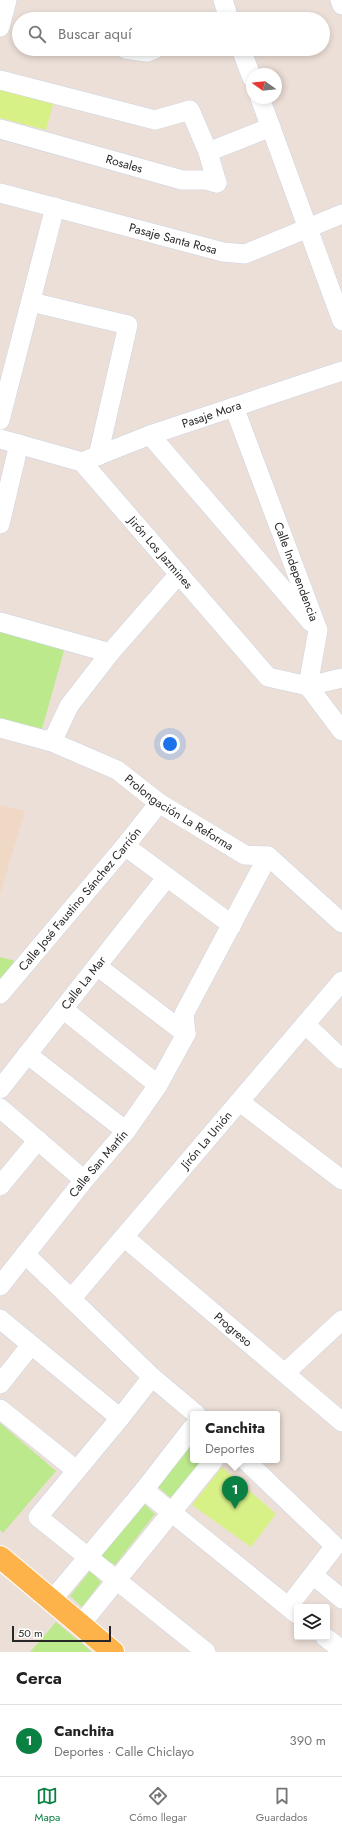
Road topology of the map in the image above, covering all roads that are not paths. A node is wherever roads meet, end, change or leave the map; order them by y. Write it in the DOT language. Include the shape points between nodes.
graph roads {
  1 [pos="223,0"];
  2 [pos="340,0"];
  3 [pos="342,5"];
  4 [pos="227,12"];
  5 [pos="244,56"];
  6 [pos="248,68"];
  7 [pos="0,80"];
  8 [pos="262,104"];
  9 [pos="271,127"];
  10 [pos="0,129"];
  11 [pos="208,152"];
  12 [pos="0,192"];
  13 [pos="55,207"];
  14 [pos="342,214"];
  15 [pos="309,229"];
  16 [pos="31,302"];
  17 [pos="342,321"];
  18 [pos="342,371"];
  19 [pos="234,407"];
  20 [pos="0,420"];
  21 [pos="150,435"];
  22 [pos="0,439"];
  23 [pos="19,444"];
  24 [pos="90,459"];
  25 [pos="0,524"];
  26 [pos="179,574"];
  27 [pos="0,622"];
  28 [pos="318,630"];
  29 [pos="110,653"];
  30 [pos="342,678"];
  31 [pos="308,686"];
  32 [pos="0,728"];
  33 [pos="342,732"];
  34 [pos="52,742"];
  35 [pos="159,803"];
  36 [pos="125,846"];
  37 [pos="268,856"];
  38 [pos="167,877"];
  39 [pos="342,923"];
  40 [pos="232,925"];
  41 [pos="97,966"];
  42 [pos="342,981"];
  43 [pos="0,994"];
  44 [pos="63,1009"];
  45 [pos="306,1025"];
  46 [pos="186,1034"];
  47 [pos="27,1054"];
  48 [pos="342,1059"];
  49 [pos="158,1085"];
  50 [pos="0,1089"];
  51 [pos="240,1102"];
  52 [pos="0,1108"];
  53 [pos="126,1131"];
  54 [pos="38,1140"];
  55 [pos="84,1180"];
  56 [pos="342,1180"];
  57 [pos="0,1186"];
  58 [pos="124,1237"];
  59 [pos="25,1254"];
  60 [pos="0,1286"];
  61 [pos="71,1299"];
  62 [pos="0,1319"];
  63 [pos="342,1320"];
  64 [pos="31,1345"];
  65 [pos="285,1373"];
  66 [pos="152,1377"];
  67 [pos="0,1384"];
  68 [pos="0,1409"];
  69 [pos="192,1411"];
  70 [pos="120,1418"];
  71 [pos="342,1422"];
  72 [pos="190,1431"];
  73 [pos="212,1463"];
  74 [pos="248,1463"];
  75 [pos="76,1470"];
  76 [pos="144,1490"];
  77 [pos="172,1512"];
  78 [pos="0,1557"];
  79 [pos="88,1557"];
  80 [pos="313,1575"];
  81 [pos="117,1580"];
  82 [pos="342,1599"];
  83 [pos="52,1600"];
  84 [pos="293,1610"];
  85 [pos="81,1624"];
  86 [pos="330,1640"];
  87 [pos="342,1650"];
  88 [pos="113,1652"];
  89 [pos="206,1652"];
  1 -- 4 [label="street"];
  2 -- 3 [label="street"];
  5 -- 6 [label="street"];
  7 -- 11 [label="street, Rosales" via="155,120 190,110"];
  8 -- 9 [label="street"];
  9 -- 11 [label="street"];
  9 -- 15 [label="street"];
  10 -- 11 [label="street, Rosales" via="182,180 218,183"];
  12 -- 13 [label="street, Pasaje Santa Rosa"];
  13 -- 15 [label="street, Pasaje Santa Rosa" via="223,252 245,254"];
  13 -- 16 [label="street"];
  14 -- 15 [label="street, Pasaje Santa Rosa"];
  15 -- 17 [label="street"];
  16 -- 20 [label="street"];
  16 -- 24 [label="street" via="128,325"];
  18 -- 19 [label="street, Pasaje Mora"];
  19 -- 21 [label="street, Pasaje Mora"];
  19 -- 28 [label="street, Calle Independencia"];
  21 -- 24 [label="street, Pasaje Mora"];
  21 -- 28 [label="street"];
  22 -- 23 [label="street"];
  23 -- 24 [label="street"];
  23 -- 25 [label="street"];
  24 -- 26 [label="street, Jirón Los Jazmines"];
  26 -- 29 [label="street"];
  26 -- 31 [label="street, Jirón Los Jazmines" via="268,677"];
  27 -- 29 [label="street"];
  28 -- 31 [label="street, Calle Independencia"];
  29 -- 34 [label="street" via="69,706"];
  30 -- 31 [label="street"];
  31 -- 33 [label="street"];
  32 -- 34 [label="street, Prolongación La Reforma"];
  34 -- 35 [label="street, Prolongación La Reforma" via="117,770"];
  35 -- 36 [label="street, Calle José Faustino Sánchez Carrión"];
  35 -- 37 [label="street, Prolongación La Reforma" via="245,855"];
  36 -- 38 [label="street"];
  36 -- 43 [label="street, Calle José Faustino Sánchez Carrión"];
  37 -- 39 [label="street"];
  37 -- 40 [label="street"];
  38 -- 40 [label="street"];
  38 -- 41 [label="street, Calle La Mar"];
  40 -- 46 [label="street" via="184,1014"];
  41 -- 44 [label="street, Calle La Mar"];
  41 -- 46 [label="street"];
  42 -- 45 [label="street, Jirón La Unión"];
  44 -- 47 [label="street, Calle La Mar"];
  44 -- 49 [label="street"];
  45 -- 48 [label="street"];
  45 -- 51 [label="street, Jirón La Unión"];
  46 -- 49 [label="street, Calle San Martín"];
  47 -- 50 [label="street, Calle La Mar"];
  47 -- 53 [label="street"];
  49 -- 53 [label="street, Calle San Martín"];
  51 -- 56 [label="street"];
  51 -- 58 [label="street, Jirón La Unión"];
  52 -- 54 [label="street"];
  53 -- 55 [label="street, Calle San Martín"];
  54 -- 55 [label="street"];
  54 -- 57 [label="street"];
  55 -- 59 [label="street, Calle San Martín"];
  58 -- 61 [label="street, Jirón La Unión"];
  58 -- 65 [label="street, Progreso"];
  59 -- 60 [label="street, Calle San Martín"];
  59 -- 61 [label="street"];
  61 -- 66 [label="street"];
  62 -- 64 [label="street"];
  63 -- 65 [label="street"];
  64 -- 67 [label="street"];
  64 -- 70 [label="street"];
  65 -- 71 [label="street, Progreso"];
  66 -- 69 [label="street"];
  66 -- 70 [label="street"];
  68 -- 75 [label="street"];
  70 -- 75 [label="street"];
  72 -- 76 [label="street"];
  73 -- 77 [label="street"];
  74 -- 80 [label="street" via="335,1546"];
  75 -- 79 [label="street" via="38,1516"];
  76 -- 77 [label="street"];
  76 -- 79 [label="street"];
  77 -- 81 [label="street"];
  77 -- 84 [label="street"];
  78 -- 83 [label="main road"];
  79 -- 81 [label="street"];
  79 -- 83 [label="street"];
  80 -- 82 [label="street"];
  80 -- 84 [label="street"];
  81 -- 85 [label="street"];
  81 -- 89 [label="street"];
  83 -- 85 [label="main road"];
  85 -- 88 [label="main road"];
  86 -- 87 [label="street"];
}
